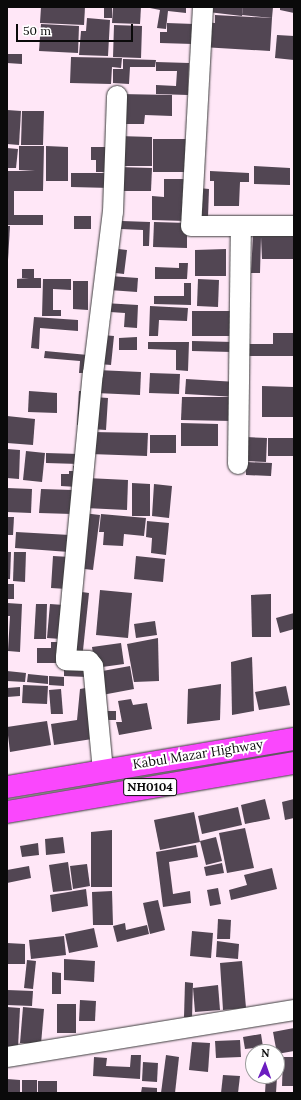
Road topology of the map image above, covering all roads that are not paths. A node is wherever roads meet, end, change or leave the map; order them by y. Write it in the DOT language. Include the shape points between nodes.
graph roads {
  1 [pos="203,7"];
  2 [pos="117,96"];
  3 [pos="241,226"];
  4 [pos="294,226"];
  5 [pos="238,464"];
  6 [pos="294,739"];
  7 [pos="294,763"];
  8 [pos="103,771"];
  9 [pos="7,787"];
  10 [pos="7,812"];
  11 [pos="294,1010"];
  12 [pos="7,1057"];
  1 -- 3 [label="street" via="191,226"];
  2 -- 8 [label="street" via="112,212 93,374 66,656 66,660 92,663"];
  3 -- 4 [label="street"];
  3 -- 5 [label="street"];
  6 -- 8 [label="highway, Kabul Mazar Highway / NH0104"];
  7 -- 10 [label="highway, Kabul Mazar Highway / NH0104"];
  8 -- 9 [label="highway, Kabul Mazar Highway / NH0104"];
  11 -- 12 [label="street"];
}
